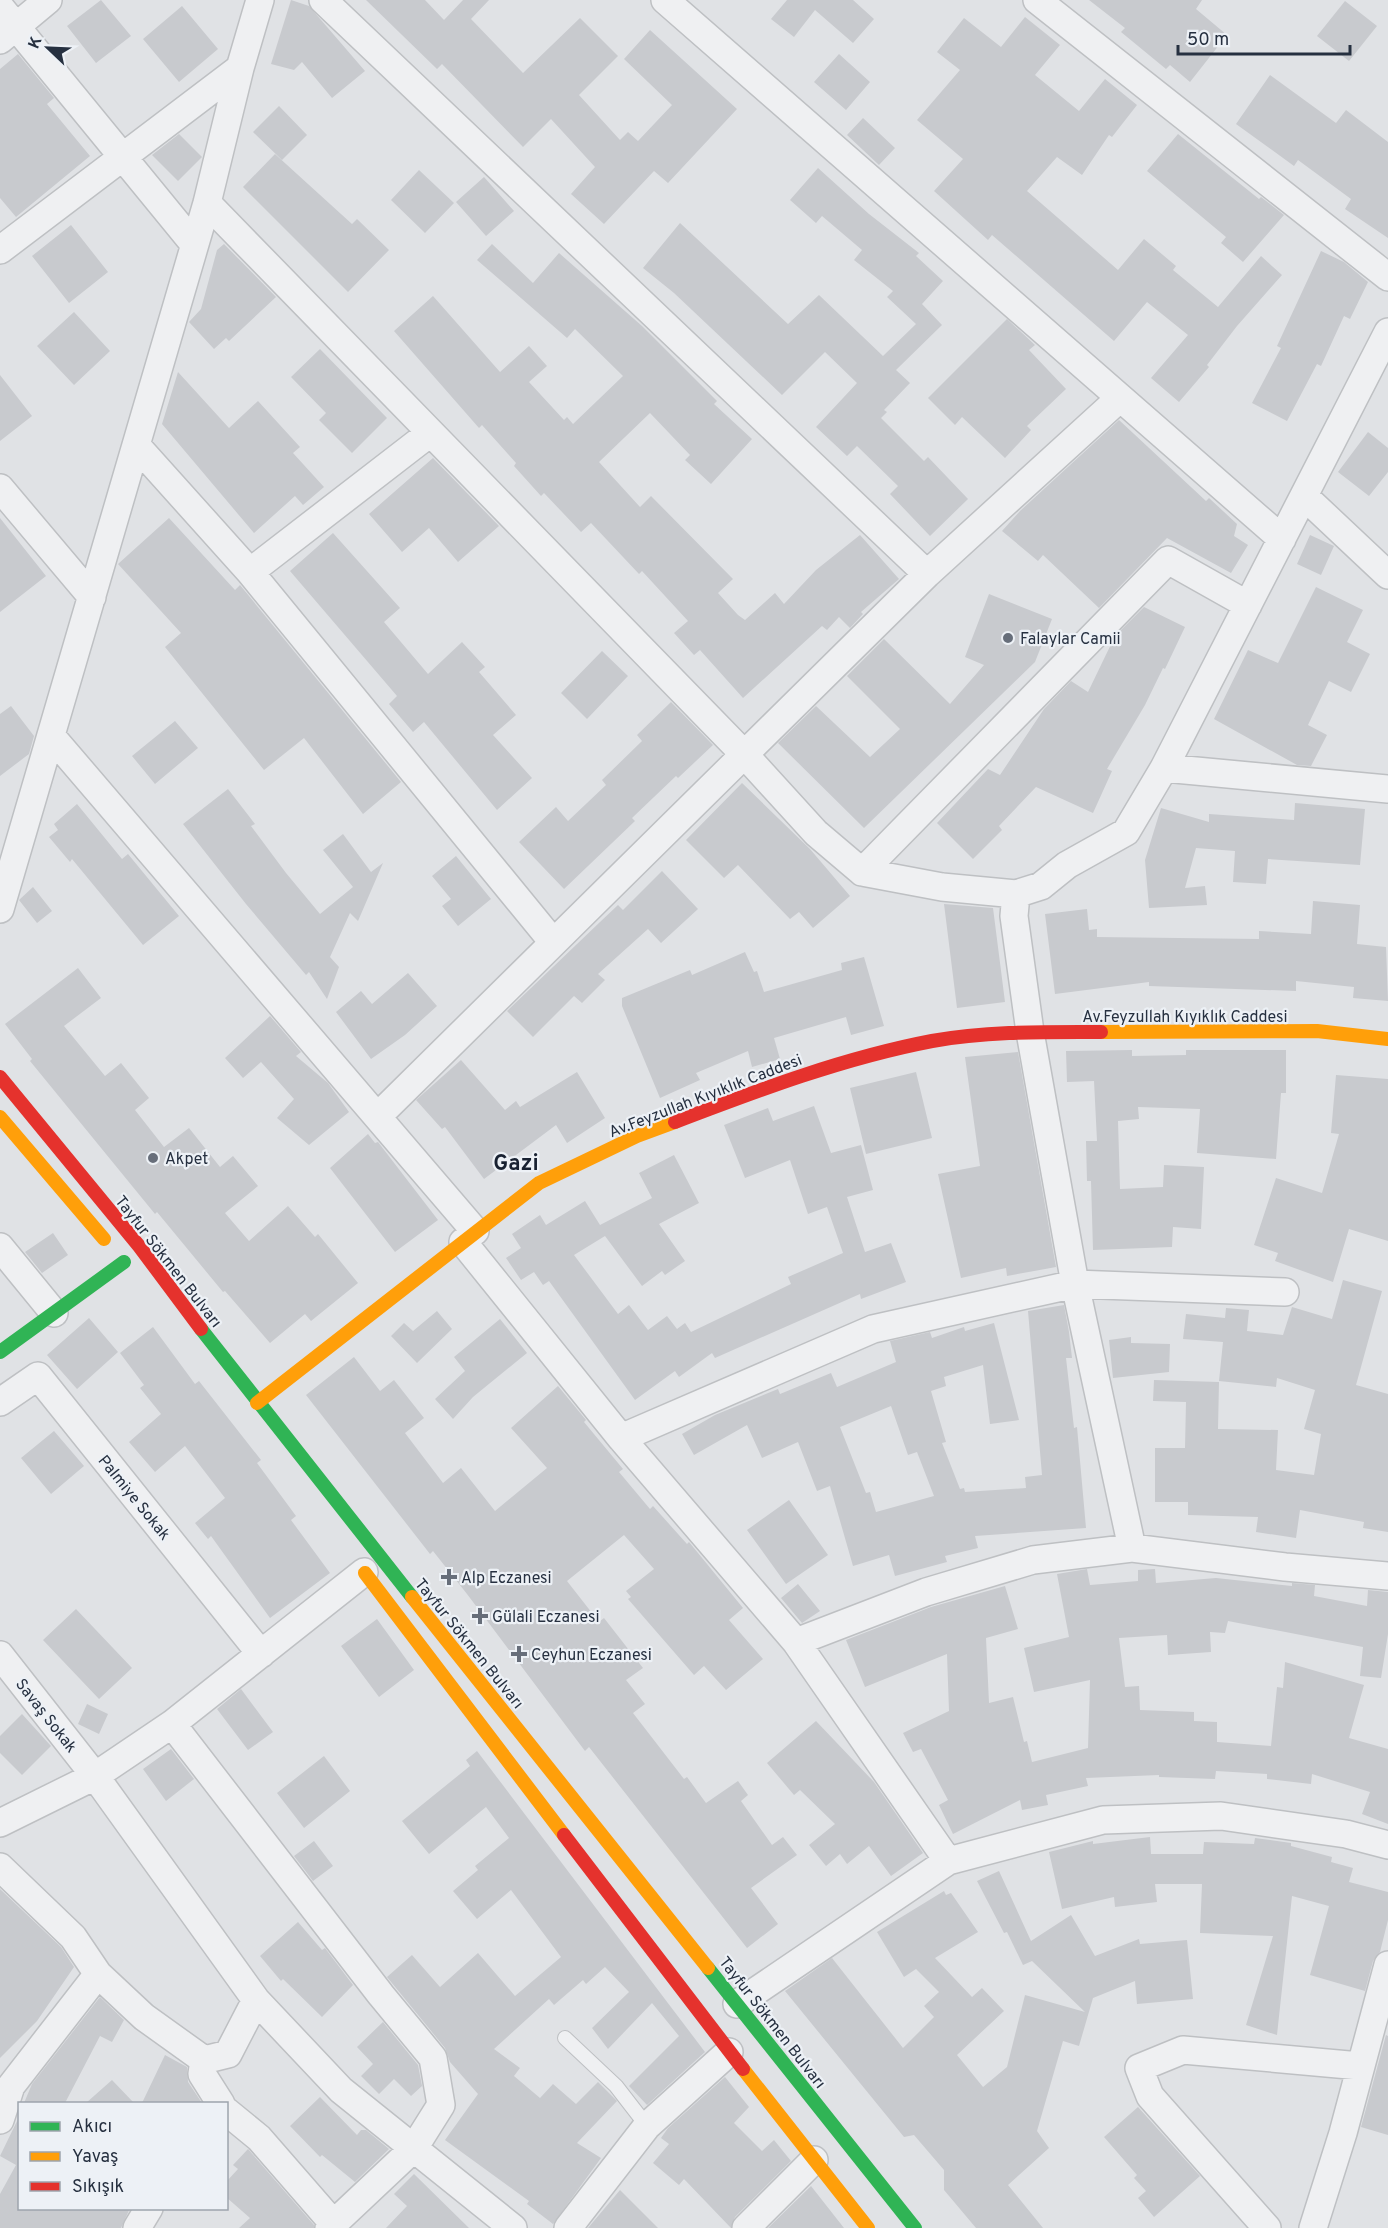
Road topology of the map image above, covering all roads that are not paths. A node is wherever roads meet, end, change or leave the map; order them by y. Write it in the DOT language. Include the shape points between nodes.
graph roads {
  1 [pos="48,0"];
  2 [pos="260,0"];
  3 [pos="323,0"];
  4 [pos="1037,0"];
  5 [pos="674,4"];
  6 [pos="5,25"];
  7 [pos="240,68"];
  8 [pos="123,158"];
  9 [pos="207,203"];
  10 [pos="194,244"];
  11 [pos="0,250"];
  12 [pos="1388,277"];
  13 [pos="1388,332"];
  14 [pos="1120,398"];
  15 [pos="430,433"];
  16 [pos="136,445"];
  17 [pos="0,488"];
  18 [pos="1304,496"];
  19 [pos="1282,539"];
  20 [pos="250,572"];
  21 [pos="927,574"];
  22 [pos="1388,575"];
  23 [pos="92,597"];
  24 [pos="1248,605"];
  25 [pos="52,737"];
  26 [pos="743,753"];
  27 [pos="1164,768"];
  28 [pos="1388,789"];
  29 [pos="862,872"];
  30 [pos="1016,894"];
  31 [pos="0,909"];
  32 [pos="553,942"];
  33 [pos="1030,1032"];
  34 [pos="1388,1039"];
  35 [pos="0,1077"];
  36 [pos="378,1116"];
  37 [pos="0,1117"];
  38 [pos="469,1237"];
  39 [pos="0,1247"];
  40 [pos="1075,1284"];
  41 [pos="1285,1292"];
  42 [pos="54,1313"];
  43 [pos="0,1352"];
  44 [pos="0,1402"];
  45 [pos="257,1403"];
  46 [pos="621,1438"];
  47 [pos="1132,1548"];
  48 [pos="361,1568"];
  49 [pos="1388,1576"];
  50 [pos="796,1642"];
  51 [pos="261,1654"];
  52 [pos="0,1655"];
  53 [pos="172,1724"];
  54 [pos="95,1776"];
  55 [pos="0,1823"];
  56 [pos="1388,1845"];
  57 [pos="948,1861"];
  58 [pos="0,1867"];
  59 [pos="1388,1965"];
  60 [pos="98,1974"];
  61 [pos="256,2000"];
  62 [pos="737,2004"];
  63 [pos="565,2038"];
  64 [pos="729,2052"];
  65 [pos="204,2061"];
  66 [pos="1360,2066"];
  67 [pos="6,2080"];
  68 [pos="220,2102"];
  69 [pos="228,2113"];
  70 [pos="0,2121"];
  71 [pos="647,2126"];
  72 [pos="414,2148"];
  73 [pos="814,2160"];
  74 [pos="148,2210"];
  75 [pos="331,2226"];
  76 [pos="137,2228"];
  77 [pos="513,2228"];
  78 [pos="568,2228"];
  79 [pos="746,2228"];
  80 [pos="868,2228"];
  81 [pos="915,2228"];
  82 [pos="1267,2228"];
  83 [pos="1313,2228"];
  1 -- 6 [label="street"];
  2 -- 7 [label="street"];
  3 -- 21 [label="street"];
  4 -- 12 [label="street"];
  5 -- 14 [label="street"];
  6 -- 8 [label="street"];
  7 -- 8 [label="street"];
  7 -- 9 [label="street"];
  8 -- 10 [label="street"];
  8 -- 11 [label="street"];
  9 -- 10 [label="street"];
  9 -- 15 [label="street"];
  10 -- 16 [label="street"];
  13 -- 18 [label="street"];
  14 -- 19 [label="street"];
  14 -- 21 [label="street"];
  15 -- 20 [label="street"];
  15 -- 26 [label="street"];
  16 -- 20 [label="street"];
  16 -- 23 [label="street"];
  17 -- 23 [label="street"];
  18 -- 19 [label="street"];
  18 -- 22 [label="street"];
  19 -- 24 [label="street"];
  20 -- 32 [label="street"];
  21 -- 26 [label="street"];
  23 -- 25 [label="street"];
  24 -- 27 [label="street"];
  24 -- 29 [label="street" via="1168,560"];
  25 -- 31 [label="street"];
  25 -- 36 [label="street"];
  26 -- 29 [label="street" via="816,832"];
  26 -- 32 [label="street"];
  27 -- 28 [label="street"];
  27 -- 30 [label="street" via="1126,832 1067,865 1041,886"];
  29 -- 30 [label="street" via="942,887"];
  30 -- 33 [label="street" via="1014,916"];
  32 -- 36 [label="street"];
  33 -- 34 [label="main road, Av.Feyzullah Kıyıklık Caddesi" via="1317,1031"];
  33 -- 38 [label="main road, Av.Feyzullah Kıyıklık Caddesi" via="933,1041 797,1075 637,1136 539,1183"];
  33 -- 40 [label="street"];
  35 -- 45 [label="main road, Tayfur Sökmen Bulvarı" via="139,1246"];
  36 -- 38 [label="street"];
  37 -- 42 [label="main road" via="128,1267"];
  38 -- 45 [label="main road, Av.Feyzullah Kıyıklık Caddesi"];
  38 -- 46 [label="street"];
  39 -- 42 [label="street"];
  40 -- 41 [label="street"];
  40 -- 46 [label="street" via="873,1329"];
  40 -- 47 [label="street"];
  42 -- 43 [label="main road"];
  44 -- 51 [label="street, Palmiye Sokak" via="39,1376"];
  45 -- 62 [label="main road, Tayfur Sökmen Bulvarı"];
  46 -- 50 [label="street"];
  47 -- 49 [label="street"];
  47 -- 50 [label="street" via="1034,1560 926,1592"];
  48 -- 51 [label="street"];
  48 -- 64 [label="main road"];
  50 -- 57 [label="street"];
  51 -- 53 [label="street"];
  52 -- 54 [label="street, Savaş Sokak"];
  53 -- 54 [label="street"];
  53 -- 72 [label="street" via="433,2058 441,2104"];
  54 -- 55 [label="street"];
  54 -- 61 [label="street, Savaş Sokak"];
  56 -- 57 [label="street" via="1346,1834 1221,1816 1103,1820"];
  57 -- 62 [label="street"];
  58 -- 60 [label="street" via="73,1937"];
  59 -- 66 [label="street"];
  60 -- 65 [label="street" via="144,2017"];
  60 -- 67 [label="street"];
  61 -- 65 [label="street" via="228,2054"];
  61 -- 72 [label="street, Savaş Sokak" via="341,2090"];
  62 -- 81 [label="main road, Tayfur Sökmen Bulvarı"];
  63 -- 71 [label="lane" via="615,2086"];
  64 -- 71 [label="street"];
  64 -- 73 [label="main road"];
  65 -- 68 [label="street" via="202,2074"];
  66 -- 82 [label="street" via="1183,2050 1139,2068 1150,2096"];
  66 -- 83 [label="street"];
  67 -- 70 [label="street"];
  69 -- 75 [label="street" via="259,2138"];
  71 -- 78 [label="street"];
  72 -- 75 [label="street"];
  72 -- 77 [label="street, Savaş Sokak"];
  73 -- 79 [label="street"];
  73 -- 80 [label="main road"];
  74 -- 76 [label="street"];
}
